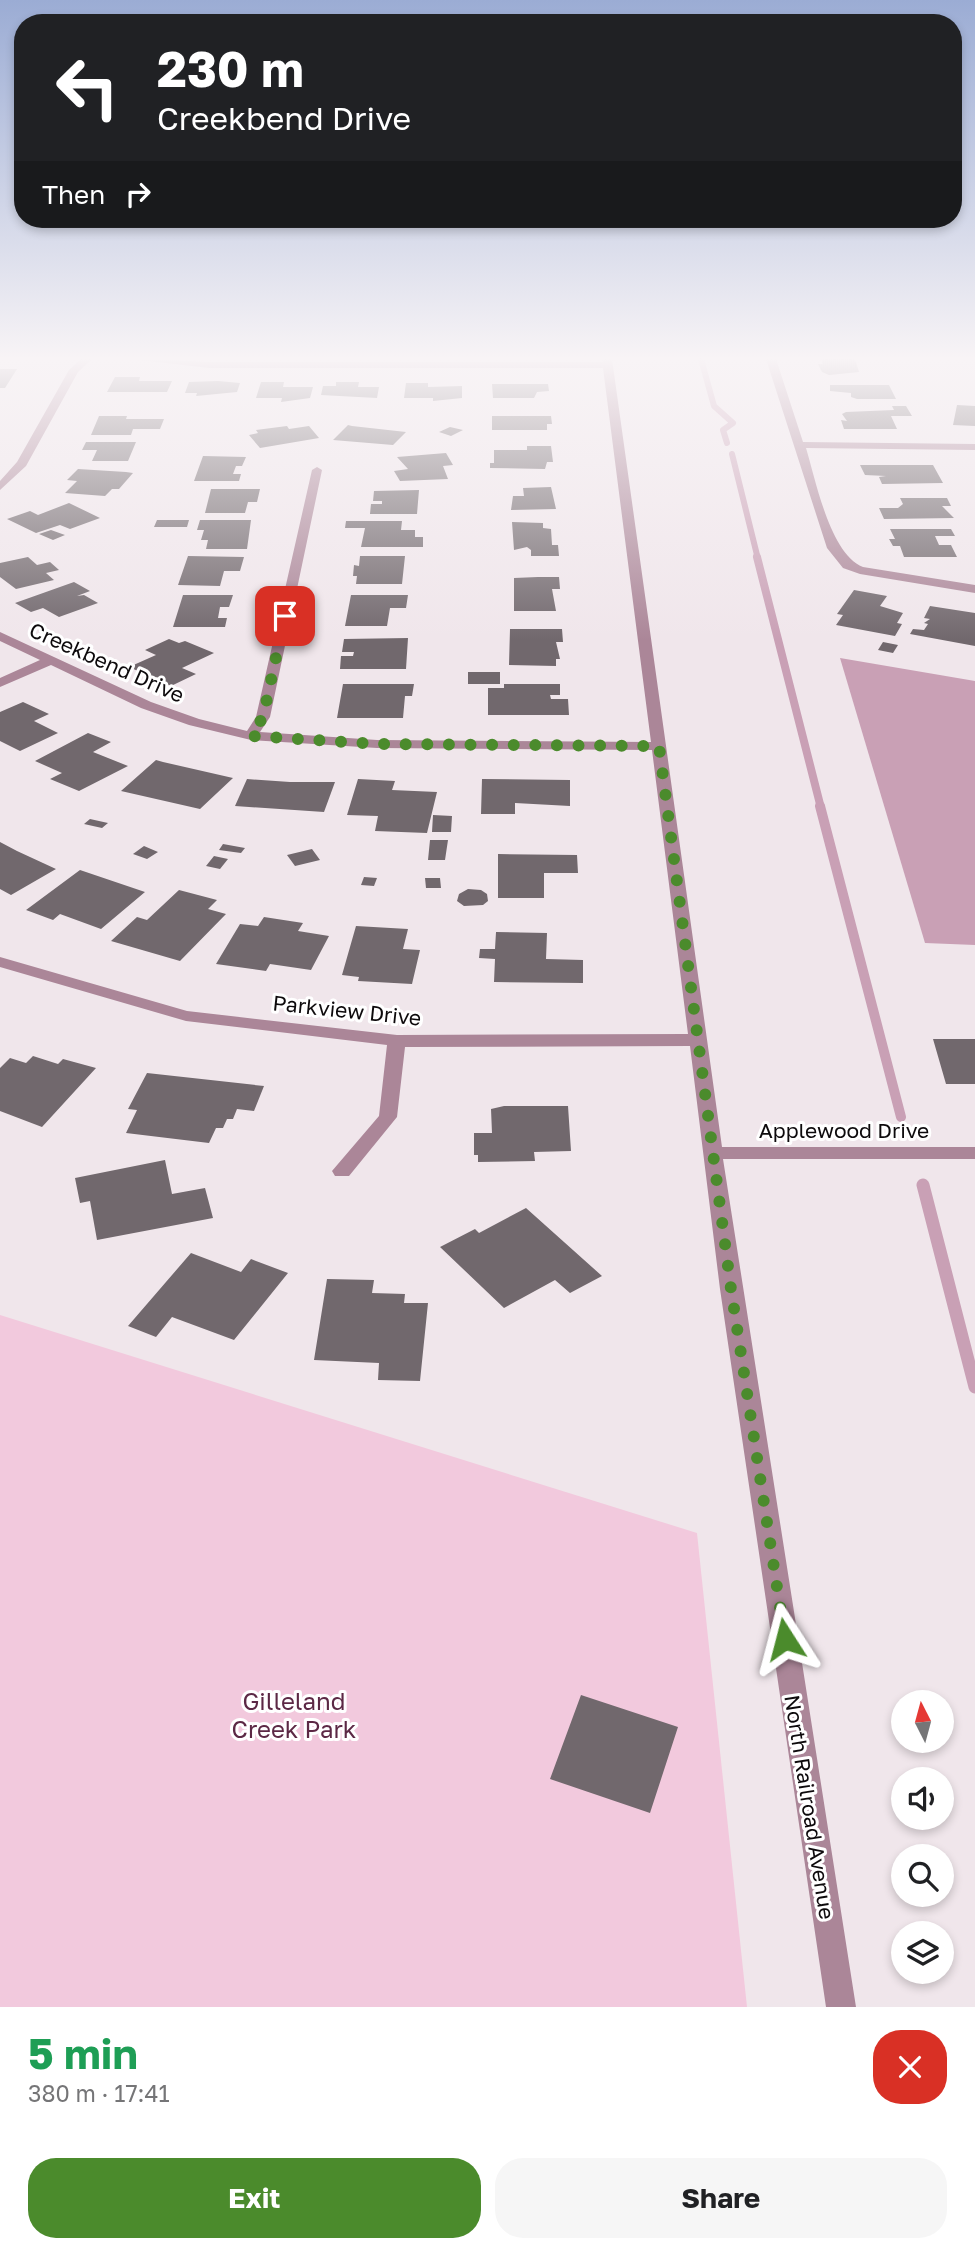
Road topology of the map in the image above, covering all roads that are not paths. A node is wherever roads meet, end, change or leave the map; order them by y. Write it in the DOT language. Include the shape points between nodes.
graph roads {
  1 [pos="28,453"];
  2 [pos="619,453"];
  3 [pos="802,453"];
  4 [pos="317,470"];
  5 [pos="0,487"];
  6 [pos="975,589"];
  7 [pos="0,636"];
  8 [pos="49,661"];
  9 [pos="0,682"];
  10 [pos="251,736"];
  11 [pos="659,746"];
  12 [pos="0,961"];
  13 [pos="698,1040"];
  14 [pos="397,1041"];
  15 [pos="713,1153"];
  16 [pos="975,1153"];
  17 [pos="342,1171"];
  18 [pos="841,2007"];
  1 -- 5 [label="street"];
  2 -- 11 [label="street, North Railroad Avenue"];
  3 -- 6 [label="street" via="840,560 860,570"];
  4 -- 10 [label="street" via="263,717"];
  7 -- 8 [label="street, Creekbend Drive"];
  8 -- 9 [label="street"];
  8 -- 10 [label="street, Creekbend Drive" via="145,705"];
  10 -- 11 [label="street, Creekbend Drive" via="377,744"];
  11 -- 13 [label="street, North Railroad Avenue"];
  12 -- 14 [label="street, Parkview Drive" via="186,1016"];
  13 -- 14 [label="street, Parkview Drive"];
  13 -- 15 [label="street, North Railroad Avenue"];
  14 -- 17 [label="street" via="388,1117"];
  15 -- 16 [label="street, Applewood Drive"];
  15 -- 18 [label="street, North Railroad Avenue"];
}
